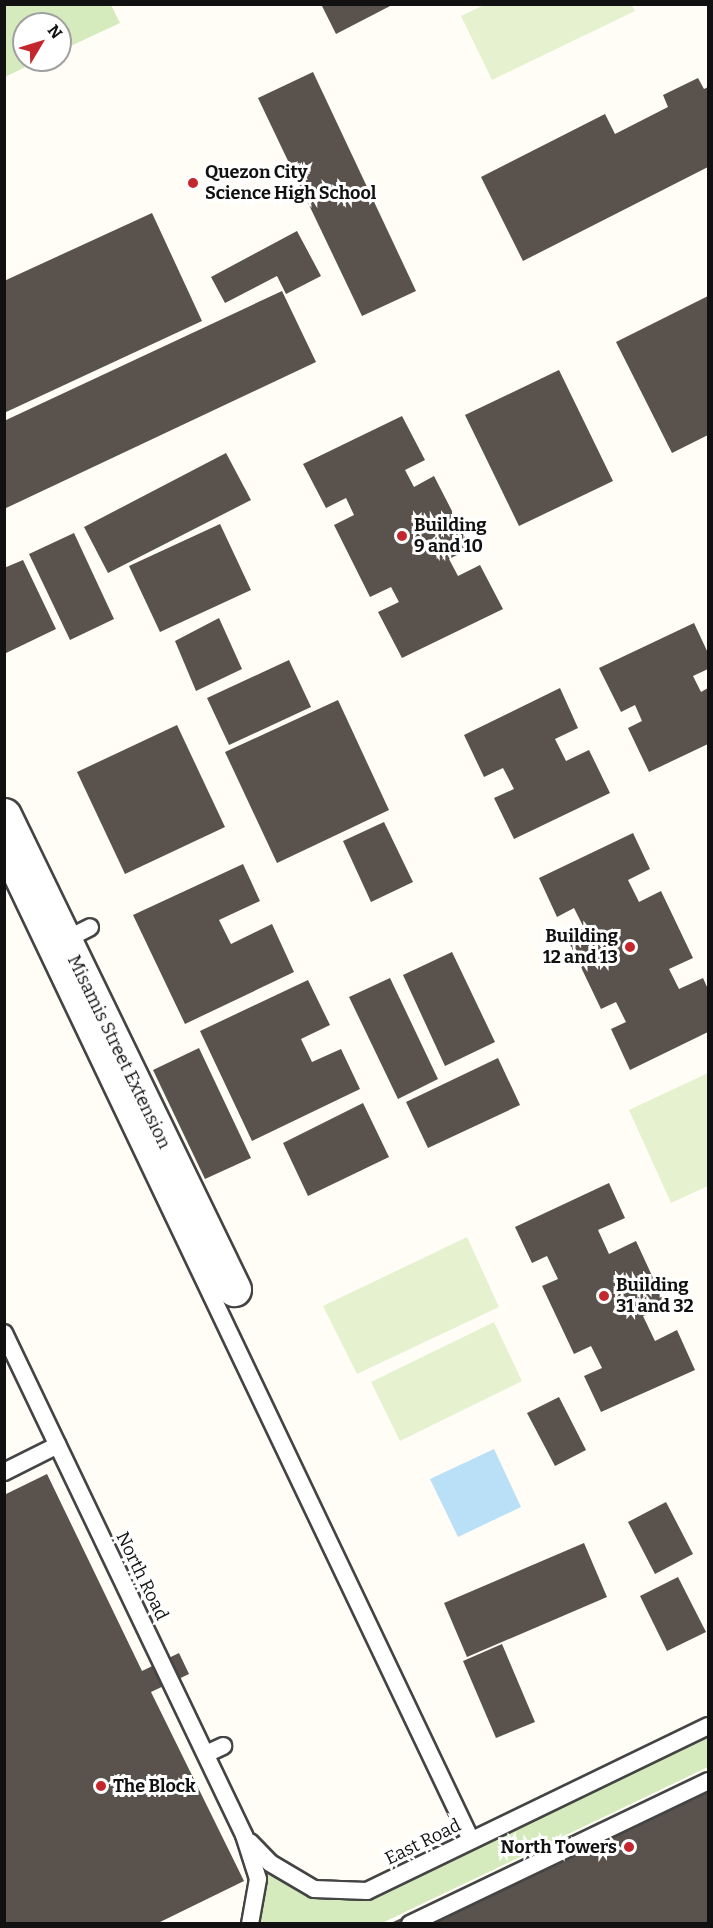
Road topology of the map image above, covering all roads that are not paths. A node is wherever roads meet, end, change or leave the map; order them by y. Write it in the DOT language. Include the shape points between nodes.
graph roads {
  1 [pos="4,815"];
  2 [pos="4,860"];
  3 [pos="234,1289"];
  4 [pos="4,1334"];
  5 [pos="58,1445"];
  6 [pos="4,1472"];
  7 [pos="708,1726"];
  8 [pos="222,1746"];
  9 [pos="206,1755"];
  10 [pos="708,1780"];
  11 [pos="244,1834"];
  12 [pos="471,1840"];
  13 [pos="250,1923"];
  14 [pos="410,1923"];
  1 -- 3 [label="street, Misamis Street Extension" via="77,933"];
  2 -- 12 [label="lane"];
  4 -- 5 [label="lane, North Road"];
  5 -- 6 [label="lane"];
  5 -- 9 [label="lane, North Road"];
  7 -- 12 [label="lane, East Road"];
  8 -- 9 [label="lane"];
  9 -- 11 [label="lane, North Road"];
  10 -- 14 [label="lane"];
  11 -- 12 [label="lane, East Road" via="270,1863 298,1881 348,1893 367,1891"];
  11 -- 13 [label="lane" via="258,1879"];
}
